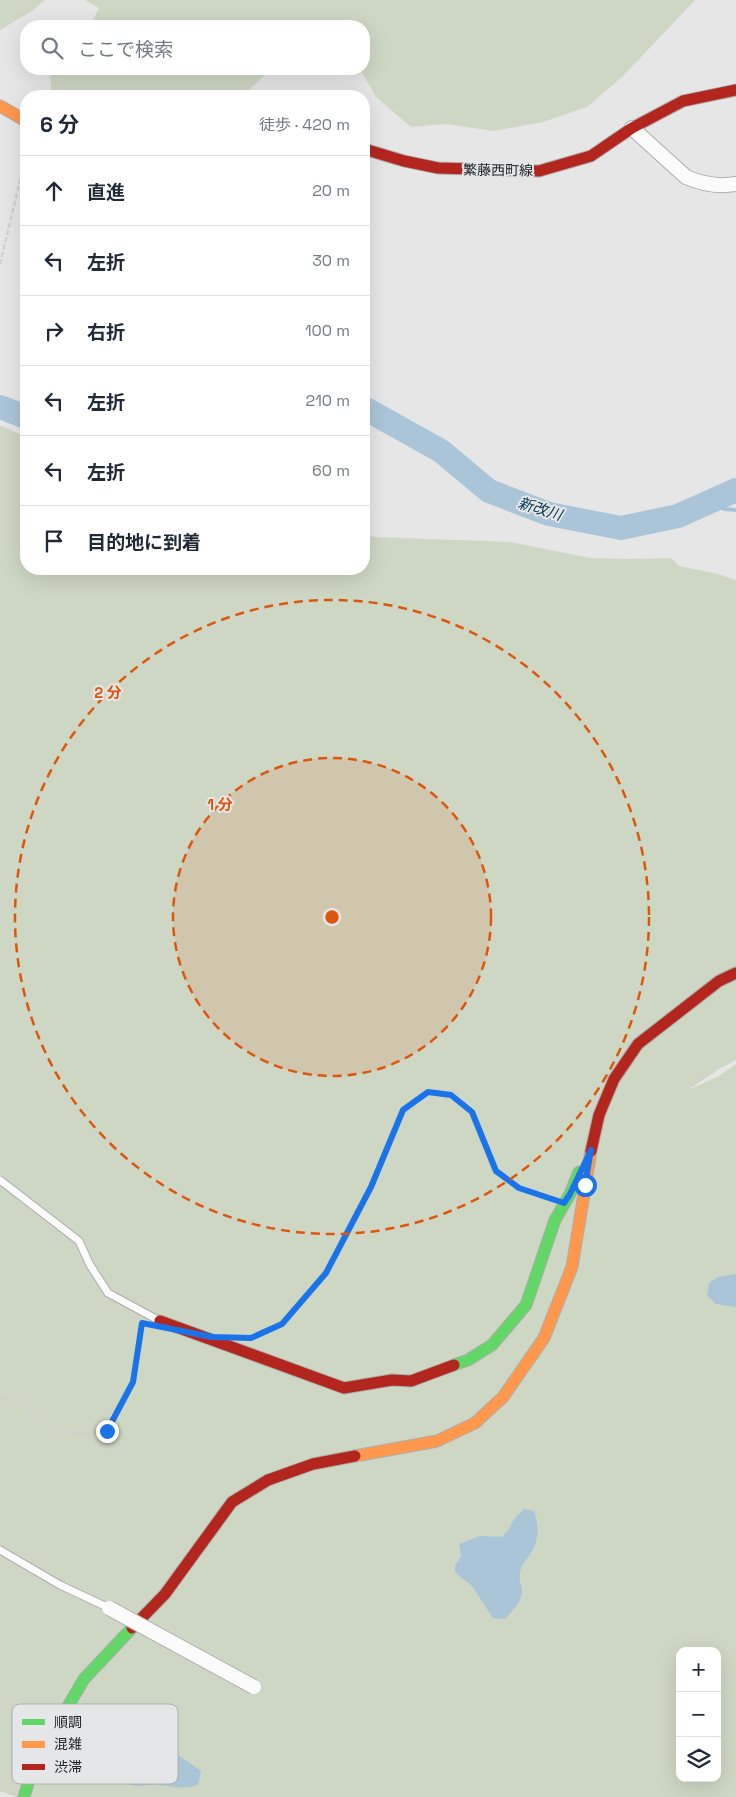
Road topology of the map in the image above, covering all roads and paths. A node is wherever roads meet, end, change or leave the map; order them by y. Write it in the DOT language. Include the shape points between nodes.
graph roads {
  1 [pos="736,90"];
  2 [pos="0,106"];
  3 [pos="20,118"];
  4 [pos="632,128"];
  5 [pos="370,151"];
  6 [pos="20,181"];
  7 [pos="736,184"];
  8 [pos="0,264"];
  9 [pos="736,973"];
  10 [pos="591,1150"];
  11 [pos="0,1180"];
  12 [pos="564,1203"];
  13 [pos="155,1323"];
  14 [pos="251,1338"];
  15 [pos="0,1399"];
  16 [pos="0,1550"];
  17 [pos="109,1608"];
  18 [pos="254,1687"];
  19 [pos="69,1704"];
  20 [pos="28,1784"];
  21 [pos="24,1797"];
  1 -- 4 [label="street, 繁藤西町線" via="682,101"];
  2 -- 3 [label="street"];
  4 -- 5 [label="street, 繁藤西町線" via="591,156 539,171 438,168"];
  4 -- 7 [label="street" via="686,177 724,186"];
  6 -- 8 [label="path"];
  9 -- 10 [label="street" via="719,981 638,1044 614,1078 599,1116"];
  10 -- 12 [label="street"];
  10 -- 19 [label="street" via="572,1267 544,1338 503,1396 475,1423 437,1441 314,1464 268,1480 232,1502 165,1594 84,1679"];
  11 -- 13 [label="lane" via="79,1241 108,1294"];
  12 -- 13 [label="street" via="526,1305 492,1345 468,1360 411,1381 392,1380 344,1388"];
  12 -- 14 [label="path" via="519,1188 496,1171 472,1112 451,1095 428,1092 403,1110 371,1187 326,1273 282,1324"];
  13 -- 15 [label="path" via="142,1323 133,1382 107,1431 78,1434 40,1423 20,1394"];
  16 -- 17 [label="lane" via="60,1585"];
  17 -- 18 [label="street, bridge"];
  20 -- 21 [label="street"];
}
